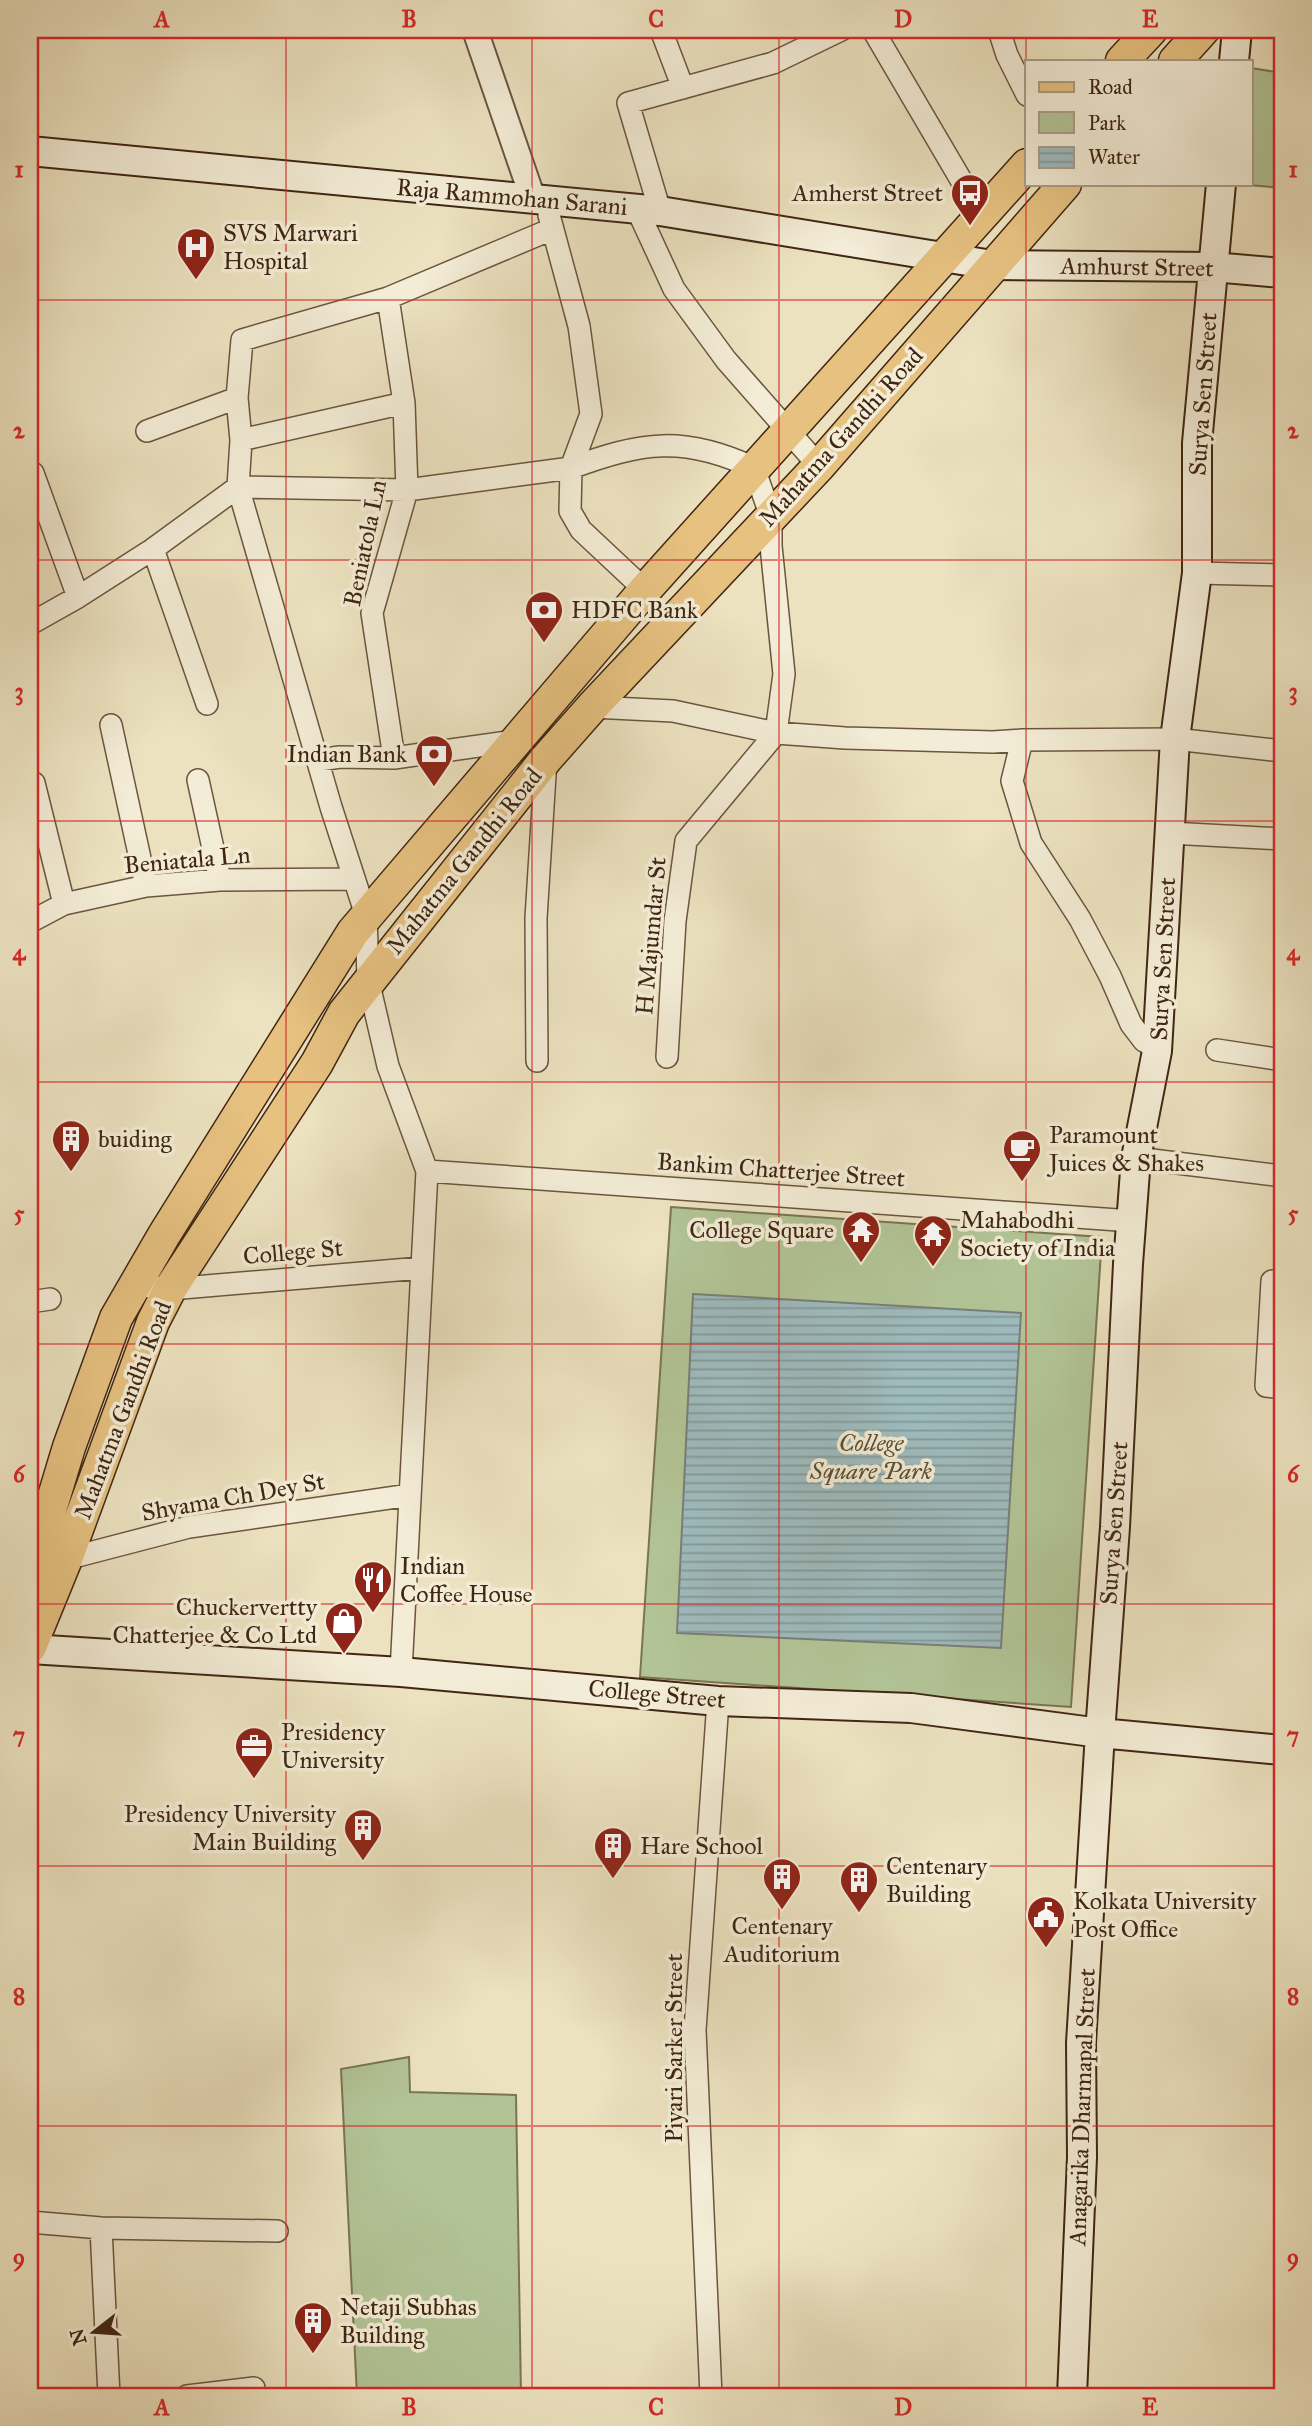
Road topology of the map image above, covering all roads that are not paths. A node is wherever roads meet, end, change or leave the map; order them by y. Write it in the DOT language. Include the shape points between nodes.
graph roads {
  1 [pos="475,30"];
  2 [pos="661,30"];
  3 [pos="841,30"];
  4 [pos="873,30"];
  5 [pos="999,30"];
  6 [pos="1151,30"];
  7 [pos="1203,30"];
  8 [pos="1237,30"];
  9 [pos="1123,60"];
  10 [pos="1176,60"];
  11 [pos="1234,60"];
  12 [pos="683,88"];
  13 [pos="1025,91"];
  14 [pos="30,151"];
  15 [pos="1025,167"];
  16 [pos="1063,186"];
  17 [pos="1221,186"];
  18 [pos="539,200"];
  19 [pos="649,210"];
  20 [pos="981,214"];
  21 [pos="552,229"];
  22 [pos="944,257"];
  23 [pos="992,265"];
  24 [pos="1213,267"];
  25 [pos="1282,274"];
  26 [pos="388,298"];
  27 [pos="237,398"];
  28 [pos="404,403"];
  29 [pos="147,431"];
  30 [pos="789,431"];
  31 [pos="241,440"];
  32 [pos="819,466"];
  33 [pos="571,468"];
  34 [pos="754,468"];
  35 [pos="33,473"];
  36 [pos="238,487"];
  37 [pos="407,490"];
  38 [pos="771,517"];
  39 [pos="153,549"];
  40 [pos="1197,572"];
  41 [pos="1282,575"];
  42 [pos="645,590"];
  43 [pos="78,597"];
  44 [pos="30,624"];
  45 [pos="207,704"];
  46 [pos="592,707"];
  47 [pos="111,725"];
  48 [pos="776,733"];
  49 [pos="1175,739"];
  50 [pos="1022,740"];
  51 [pos="515,741"];
  52 [pos="1282,751"];
  53 [pos="394,758"];
  54 [pos="546,759"];
  55 [pos="319,760"];
  56 [pos="198,780"];
  57 [pos="34,783"];
  58 [pos="1170,833"];
  59 [pos="1282,839"];
  60 [pos="354,879"];
  61 [pos="220,880"];
  62 [pos="146,886"];
  63 [pos="64,904"];
  64 [pos="366,915"];
  65 [pos="30,922"];
  66 [pos="368,980"];
  67 [pos="1157,1048"];
  68 [pos="1217,1050"];
  69 [pos="667,1057"];
  70 [pos="1282,1060"];
  71 [pos="537,1061"];
  72 [pos="1136,1158"];
  73 [pos="427,1171"];
  74 [pos="1282,1176"];
  75 [pos="1132,1221"];
  76 [pos="421,1268"];
  77 [pos="1272,1281"];
  78 [pos="134,1285"];
  79 [pos="170,1289"];
  80 [pos="1282,1388"];
  81 [pos="410,1495"];
  82 [pos="41,1559"];
  83 [pos="30,1648"];
  84 [pos="401,1672"];
  85 [pos="718,1700"];
  86 [pos="1100,1733"];
  87 [pos="1282,1750"];
  88 [pos="30,2222"];
  89 [pos="101,2228"];
  90 [pos="277,2231"];
  91 [pos="254,2388"];
  92 [pos="109,2396"];
  93 [pos="187,2396"];
  94 [pos="711,2396"];
  95 [pos="1073,2396"];
  1 -- 18 [label="street"];
  2 -- 12 [label="street"];
  3 -- 12 [label="street" via="773,63"];
  4 -- 20 [label="street"];
  5 -- 13 [label="street"];
  6 -- 9 [label="main road"];
  7 -- 10 [label="main road"];
  8 -- 11 [label="main road"];
  12 -- 19 [label="street" via="628,103"];
  14 -- 18 [label="main road, Raja Rammohan Sarani"];
  15 -- 20 [label="main road, Mahatma Gandhi Road"];
  16 -- 23 [label="main road, Mahatma Gandhi Road"];
  17 -- 24 [label="main road, Surya Sen Street"];
  18 -- 19 [label="main road, Raja Rammohan Sarani"];
  18 -- 21 [label="street"];
  19 -- 22 [label="main road, Raja Rammohan Sarani"];
  19 -- 30 [label="street" via="674,289 726,360"];
  20 -- 22 [label="main road, Mahatma Gandhi Road"];
  21 -- 26 [label="street"];
  21 -- 33 [label="street" via="579,326 591,414"];
  22 -- 23 [label="main road, Raja Rammohan Sarani"];
  22 -- 30 [label="main road, Mahatma Gandhi Road"];
  23 -- 24 [label="main road, Amhurst Street"];
  23 -- 32 [label="main road, Mahatma Gandhi Road"];
  24 -- 25 [label="main road, Amhurst Street"];
  24 -- 40 [label="main road, Surya Sen Street" via="1197,443"];
  26 -- 27 [label="street" via="242,340"];
  26 -- 28 [label="street, Beniatola Ln"];
  27 -- 29 [label="street"];
  27 -- 31 [label="street"];
  28 -- 31 [label="street"];
  28 -- 37 [label="street, Beniatola Ln"];
  30 -- 32 [label="street"];
  30 -- 34 [label="main road, Mahatma Gandhi Road"];
  31 -- 36 [label="street"];
  32 -- 38 [label="main road, Mahatma Gandhi Road"];
  33 -- 34 [label="street" via="613,453 674,444 722,453"];
  33 -- 37 [label="street"];
  33 -- 42 [label="street" via="570,511 581,530"];
  34 -- 38 [label="street"];
  34 -- 42 [label="main road, Mahatma Gandhi Road"];
  35 -- 43 [label="street"];
  36 -- 37 [label="street"];
  36 -- 39 [label="street"];
  36 -- 55 [label="street"];
  37 -- 53 [label="street, Beniatola Ln" via="373,613"];
  38 -- 46 [label="main road, Mahatma Gandhi Road"];
  38 -- 48 [label="street" via="785,674"];
  39 -- 43 [label="street"];
  39 -- 45 [label="street"];
  40 -- 41 [label="street"];
  40 -- 49 [label="main road, Surya Sen Street"];
  42 -- 51 [label="main road, Mahatma Gandhi Road"];
  43 -- 44 [label="street"];
  46 -- 48 [label="street" via="673,711"];
  46 -- 54 [label="main road, Mahatma Gandhi Road"];
  47 -- 62 [label="street"];
  48 -- 50 [label="street" via="993,743"];
  48 -- 69 [label="street, H Majumdar St" via="686,841 675,920"];
  49 -- 50 [label="street"];
  49 -- 52 [label="street"];
  49 -- 58 [label="main road, Surya Sen Street"];
  50 -- 67 [label="street" via="1012,781 1031,844 1080,919 1131,1024 1144,1041"];
  51 -- 53 [label="street"];
  51 -- 64 [label="main road, Mahatma Gandhi Road"];
  53 -- 55 [label="street"];
  54 -- 66 [label="main road, Mahatma Gandhi Road"];
  54 -- 71 [label="street" via="536,918"];
  55 -- 60 [label="street"];
  56 -- 61 [label="street"];
  57 -- 63 [label="street"];
  58 -- 59 [label="street"];
  58 -- 67 [label="main road, Surya Sen Street"];
  60 -- 61 [label="street, Beniatala Ln"];
  60 -- 64 [label="street"];
  61 -- 62 [label="street, Beniatala Ln"];
  62 -- 63 [label="street, Beniatala Ln"];
  63 -- 65 [label="street, Beniatala Ln"];
  64 -- 66 [label="street"];
  64 -- 78 [label="main road, Mahatma Gandhi Road"];
  66 -- 73 [label="street" via="388,1066"];
  66 -- 79 [label="main road, Mahatma Gandhi Road"];
  67 -- 72 [label="main road, Surya Sen Street"];
  68 -- 70 [label="street"];
  72 -- 74 [label="street"];
  72 -- 75 [label="main road, Surya Sen Street"];
  73 -- 75 [label="street, Bankim Chatterjee Street"];
  73 -- 76 [label="street"];
  75 -- 86 [label="main road, Surya Sen Street"];
  76 -- 79 [label="street, College St"];
  76 -- 81 [label="street"];
  77 -- 80 [label="street" via="1266,1387"];
  78 -- 79 [label="street, College St"];
  78 -- 82 [label="main road, Mahatma Gandhi Road" via="116,1318 69,1447"];
  79 -- 82 [label="main road, Mahatma Gandhi Road"];
  81 -- 82 [label="street, Shyama Ch Dey St" via="189,1527"];
  81 -- 84 [label="street"];
  82 -- 83 [label="main road, Mahatma Gandhi Road"];
  83 -- 84 [label="main road, College Street"];
  84 -- 85 [label="main road, College Street"];
  85 -- 86 [label="main road, College Street" via="911,1708"];
  85 -- 94 [label="street, Piyari Sarker Street" via="695,2029"];
  86 -- 87 [label="main road, College Street"];
  86 -- 95 [label="main road, Anagarika Dharmapal Street" via="1081,2043 1082,2157"];
  88 -- 89 [label="street"];
  89 -- 90 [label="street"];
  89 -- 92 [label="street"];
  91 -- 93 [label="street"];
}
